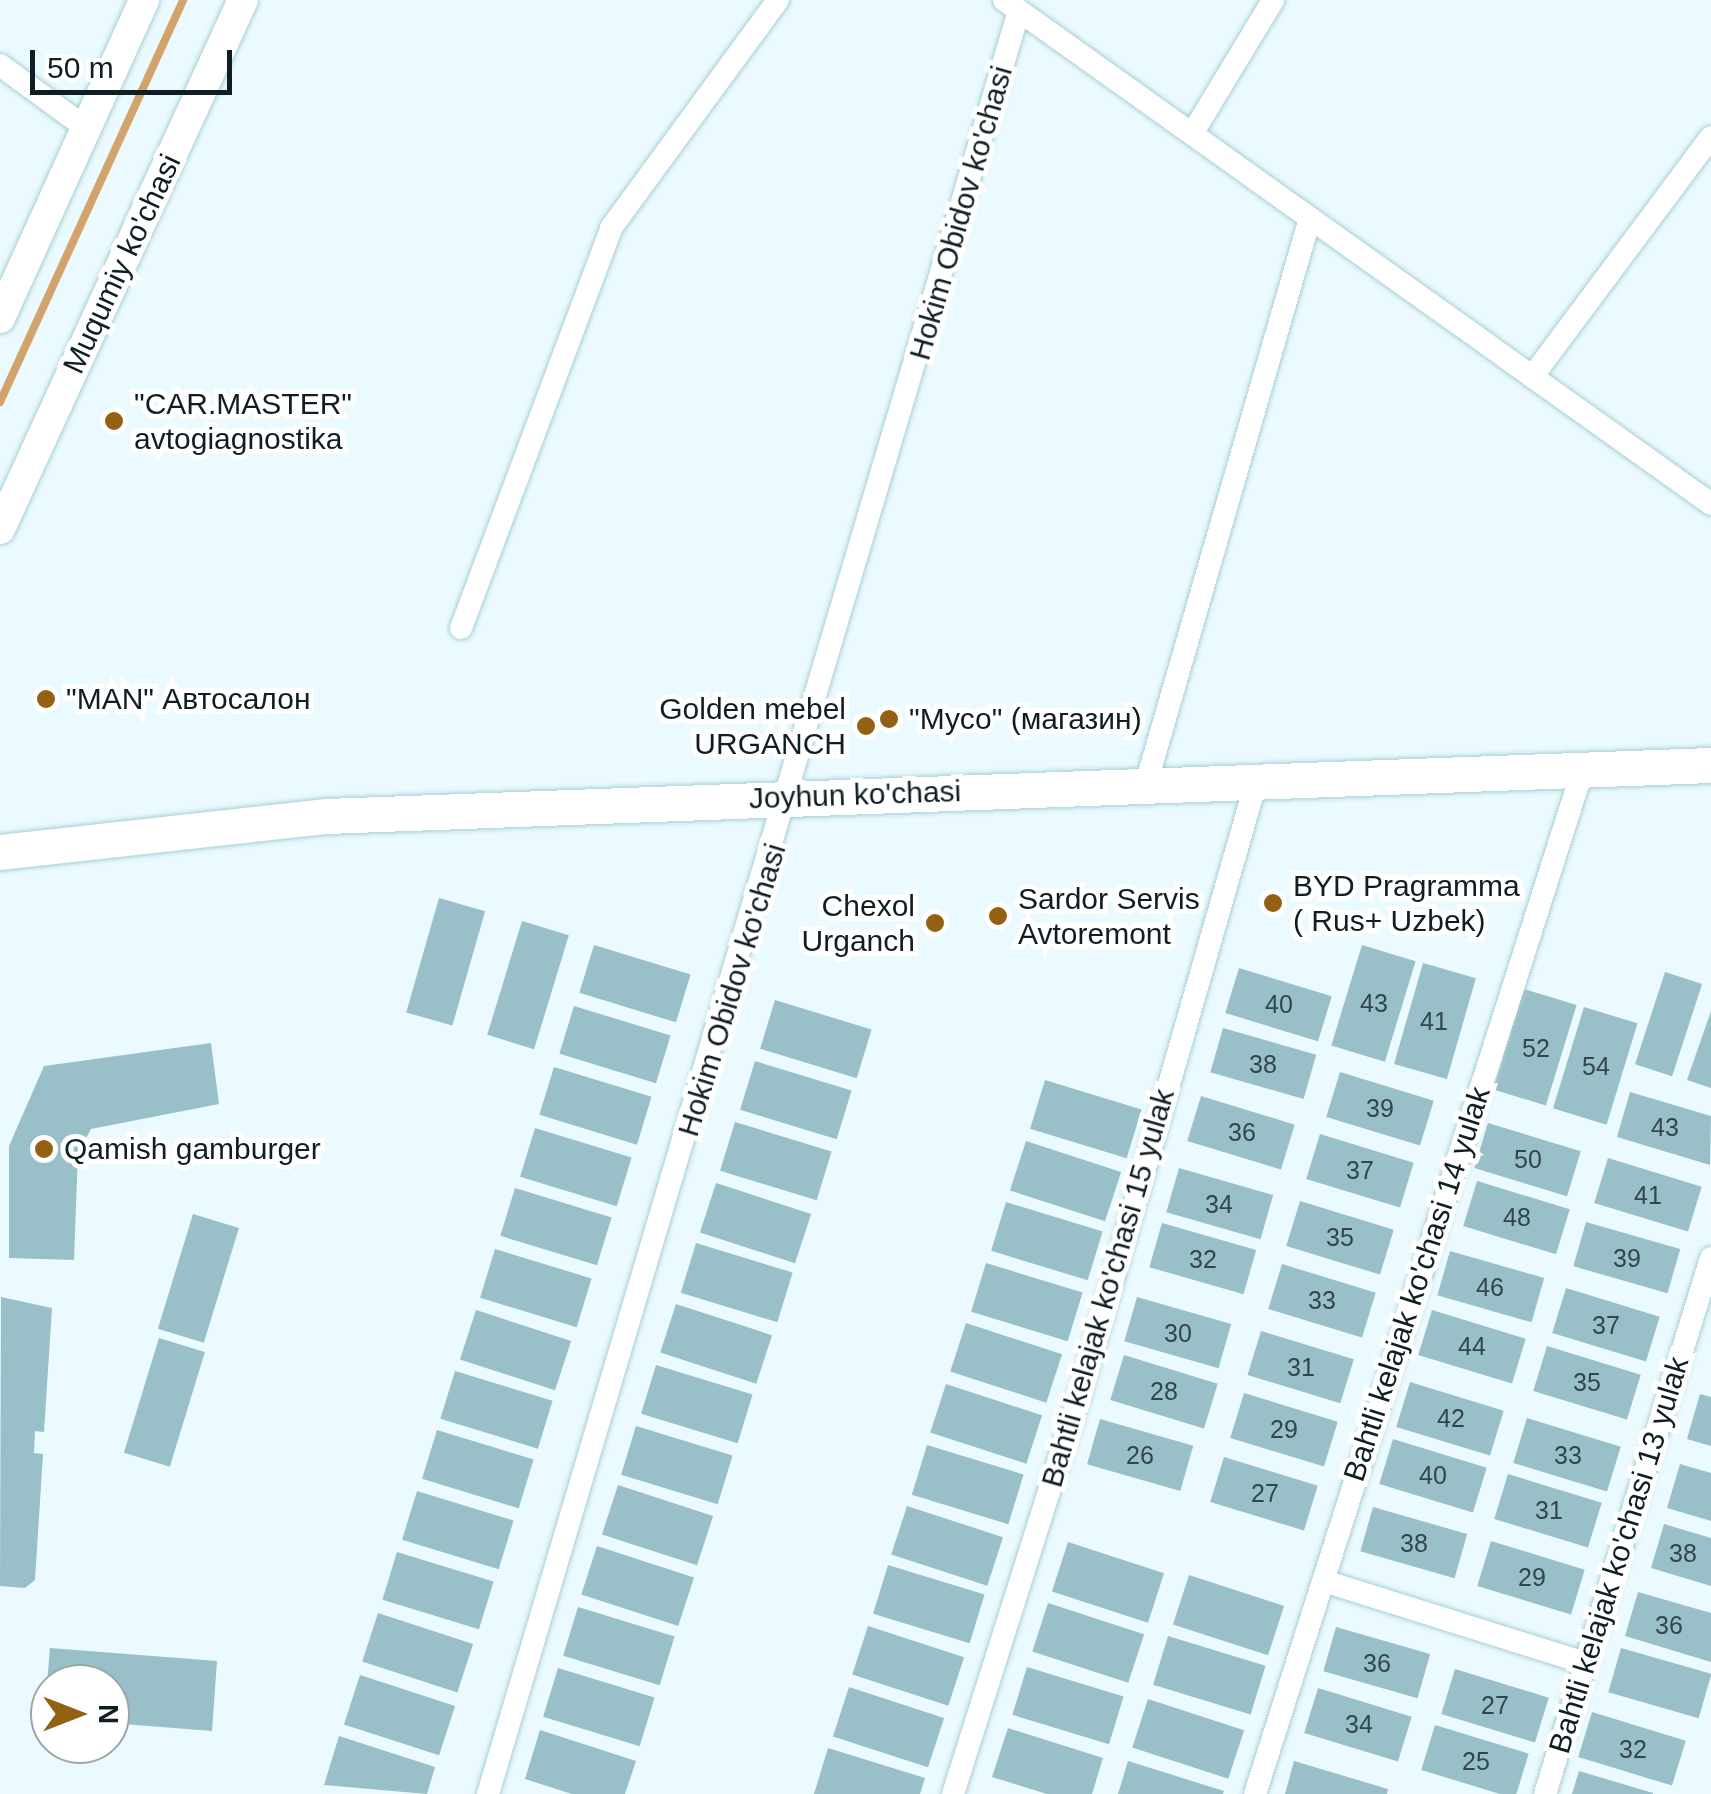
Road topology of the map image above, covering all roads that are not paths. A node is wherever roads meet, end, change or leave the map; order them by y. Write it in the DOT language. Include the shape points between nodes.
graph roads {
  1 [pos="144,0"];
  2 [pos="243,0"];
  3 [pos="778,0"];
  4 [pos="1273,0"];
  5 [pos="1012,5"];
  6 [pos="0,65"];
  7 [pos="86,128"];
  8 [pos="1192,134"];
  9 [pos="1711,137"];
  10 [pos="1702,166"];
  11 [pos="1310,218"];
  12 [pos="0,318"];
  13 [pos="1532,377"];
  14 [pos="1711,504"];
  15 [pos="0,529"];
  16 [pos="461,628"];
  17 [pos="1711,765"];
  18 [pos="1581,775"];
  19 [pos="1256,779"];
  20 [pos="1146,784"];
  21 [pos="791,798"];
  22 [pos="0,852"];
  23 [pos="1711,1258"];
  24 [pos="1327,1582"];
  25 [pos="1582,1662"];
  26 [pos="488,1794"];
  27 [pos="953,1794"];
  28 [pos="1255,1794"];
  29 [pos="1545,1794"];
  1 -- 7 [label="main road"];
  2 -- 15 [label="main road, Muqumiy ko'chasi"];
  3 -- 16 [label="street" via="611,228"];
  4 -- 8 [label="street"];
  5 -- 8 [label="street"];
  5 -- 21 [label="street, Hokim Obidov ko'chasi"];
  6 -- 7 [label="street"];
  7 -- 12 [label="main road"];
  8 -- 11 [label="street"];
  9 -- 10 [label="street"];
  10 -- 13 [label="street"];
  11 -- 13 [label="street"];
  11 -- 20 [label="street"];
  13 -- 14 [label="street"];
  17 -- 18 [label="main road, Joyhun ko'chasi"];
  18 -- 19 [label="main road, Joyhun ko'chasi"];
  18 -- 24 [label="street, Bahtli kelajak ko'chasi 14 yulak"];
  19 -- 20 [label="main road, Joyhun ko'chasi"];
  19 -- 27 [label="street, Bahtli kelajak ko'chasi 15 yulak" via="1078,1401"];
  20 -- 21 [label="main road, Joyhun ko'chasi"];
  21 -- 22 [label="main road, Joyhun ko'chasi" via="328,816"];
  21 -- 26 [label="street, Hokim Obidov ko'chasi"];
  23 -- 25 [label="street, Bahtli kelajak ko'chasi 13 yulak"];
  24 -- 25 [label="street"];
  24 -- 28 [label="street, Bahtli kelajak ko'chasi 14 yulak"];
  25 -- 29 [label="street, Bahtli kelajak ko'chasi 13 yulak"];
}
